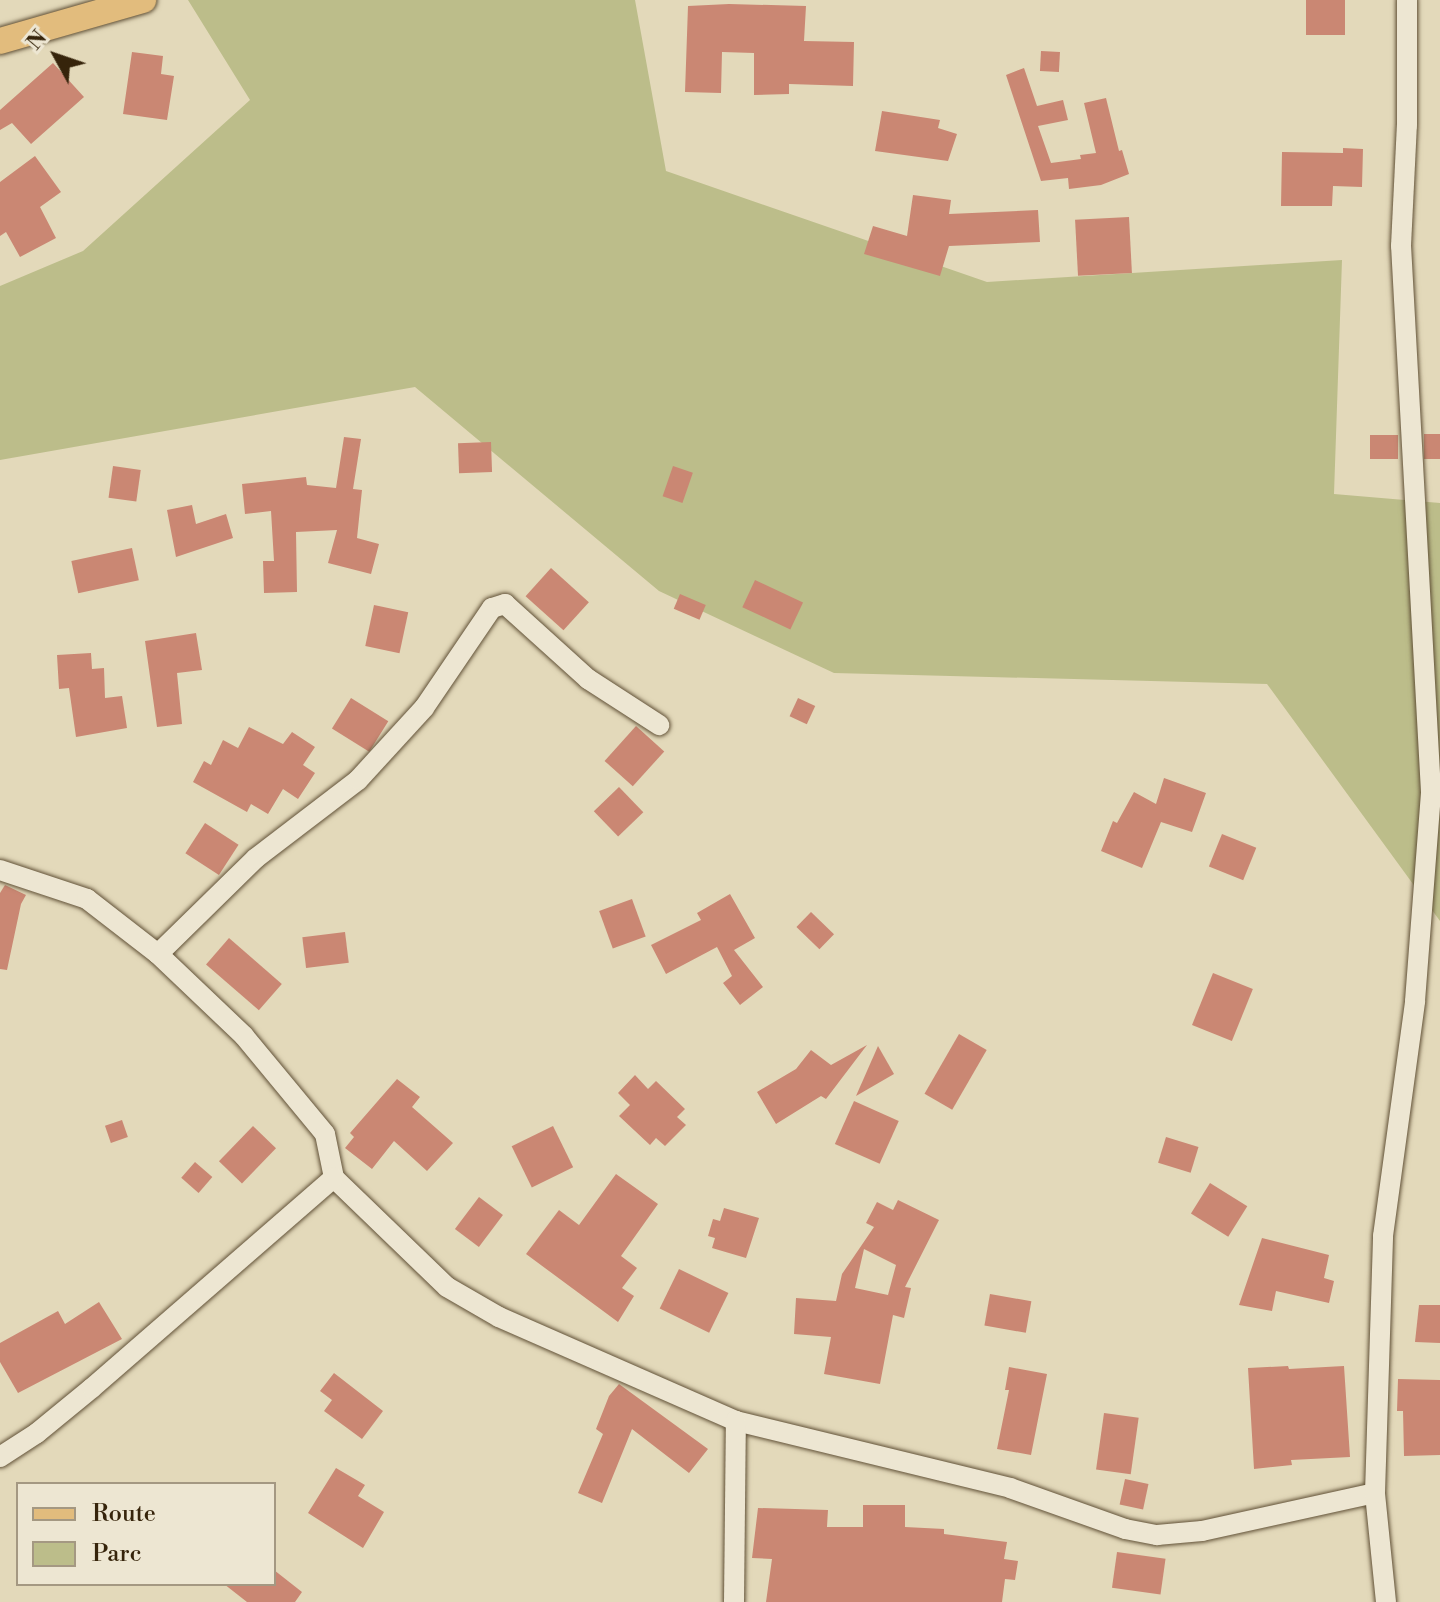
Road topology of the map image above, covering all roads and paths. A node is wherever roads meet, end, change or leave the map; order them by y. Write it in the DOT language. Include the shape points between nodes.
graph roads {
  1 [pos="143,0"];
  2 [pos="1407,0"];
  3 [pos="0,41"];
  4 [pos="659,725"];
  5 [pos="0,870"];
  6 [pos="158,954"];
  7 [pos="334,1178"];
  8 [pos="736,1421"];
  9 [pos="0,1457"];
  10 [pos="1375,1493"];
  11 [pos="734,1602"];
  12 [pos="1386,1602"];
  1 -- 3 [label="main road"];
  2 -- 10 [label="street" via="1401,246 1431,792 1415,1001 1383,1236"];
  4 -- 6 [label="street" via="588,679 505,604 492,608 424,708 358,780 256,858"];
  5 -- 6 [label="street" via="87,899"];
  6 -- 7 [label="street" via="244,1036 325,1134"];
  7 -- 8 [label="street" via="447,1287 499,1317"];
  7 -- 9 [label="street" via="92,1388"];
  8 -- 10 [label="street" via="1010,1488 1125,1529 1157,1535 1202,1531"];
  8 -- 11 [label="street"];
  10 -- 12 [label="street"];
}
